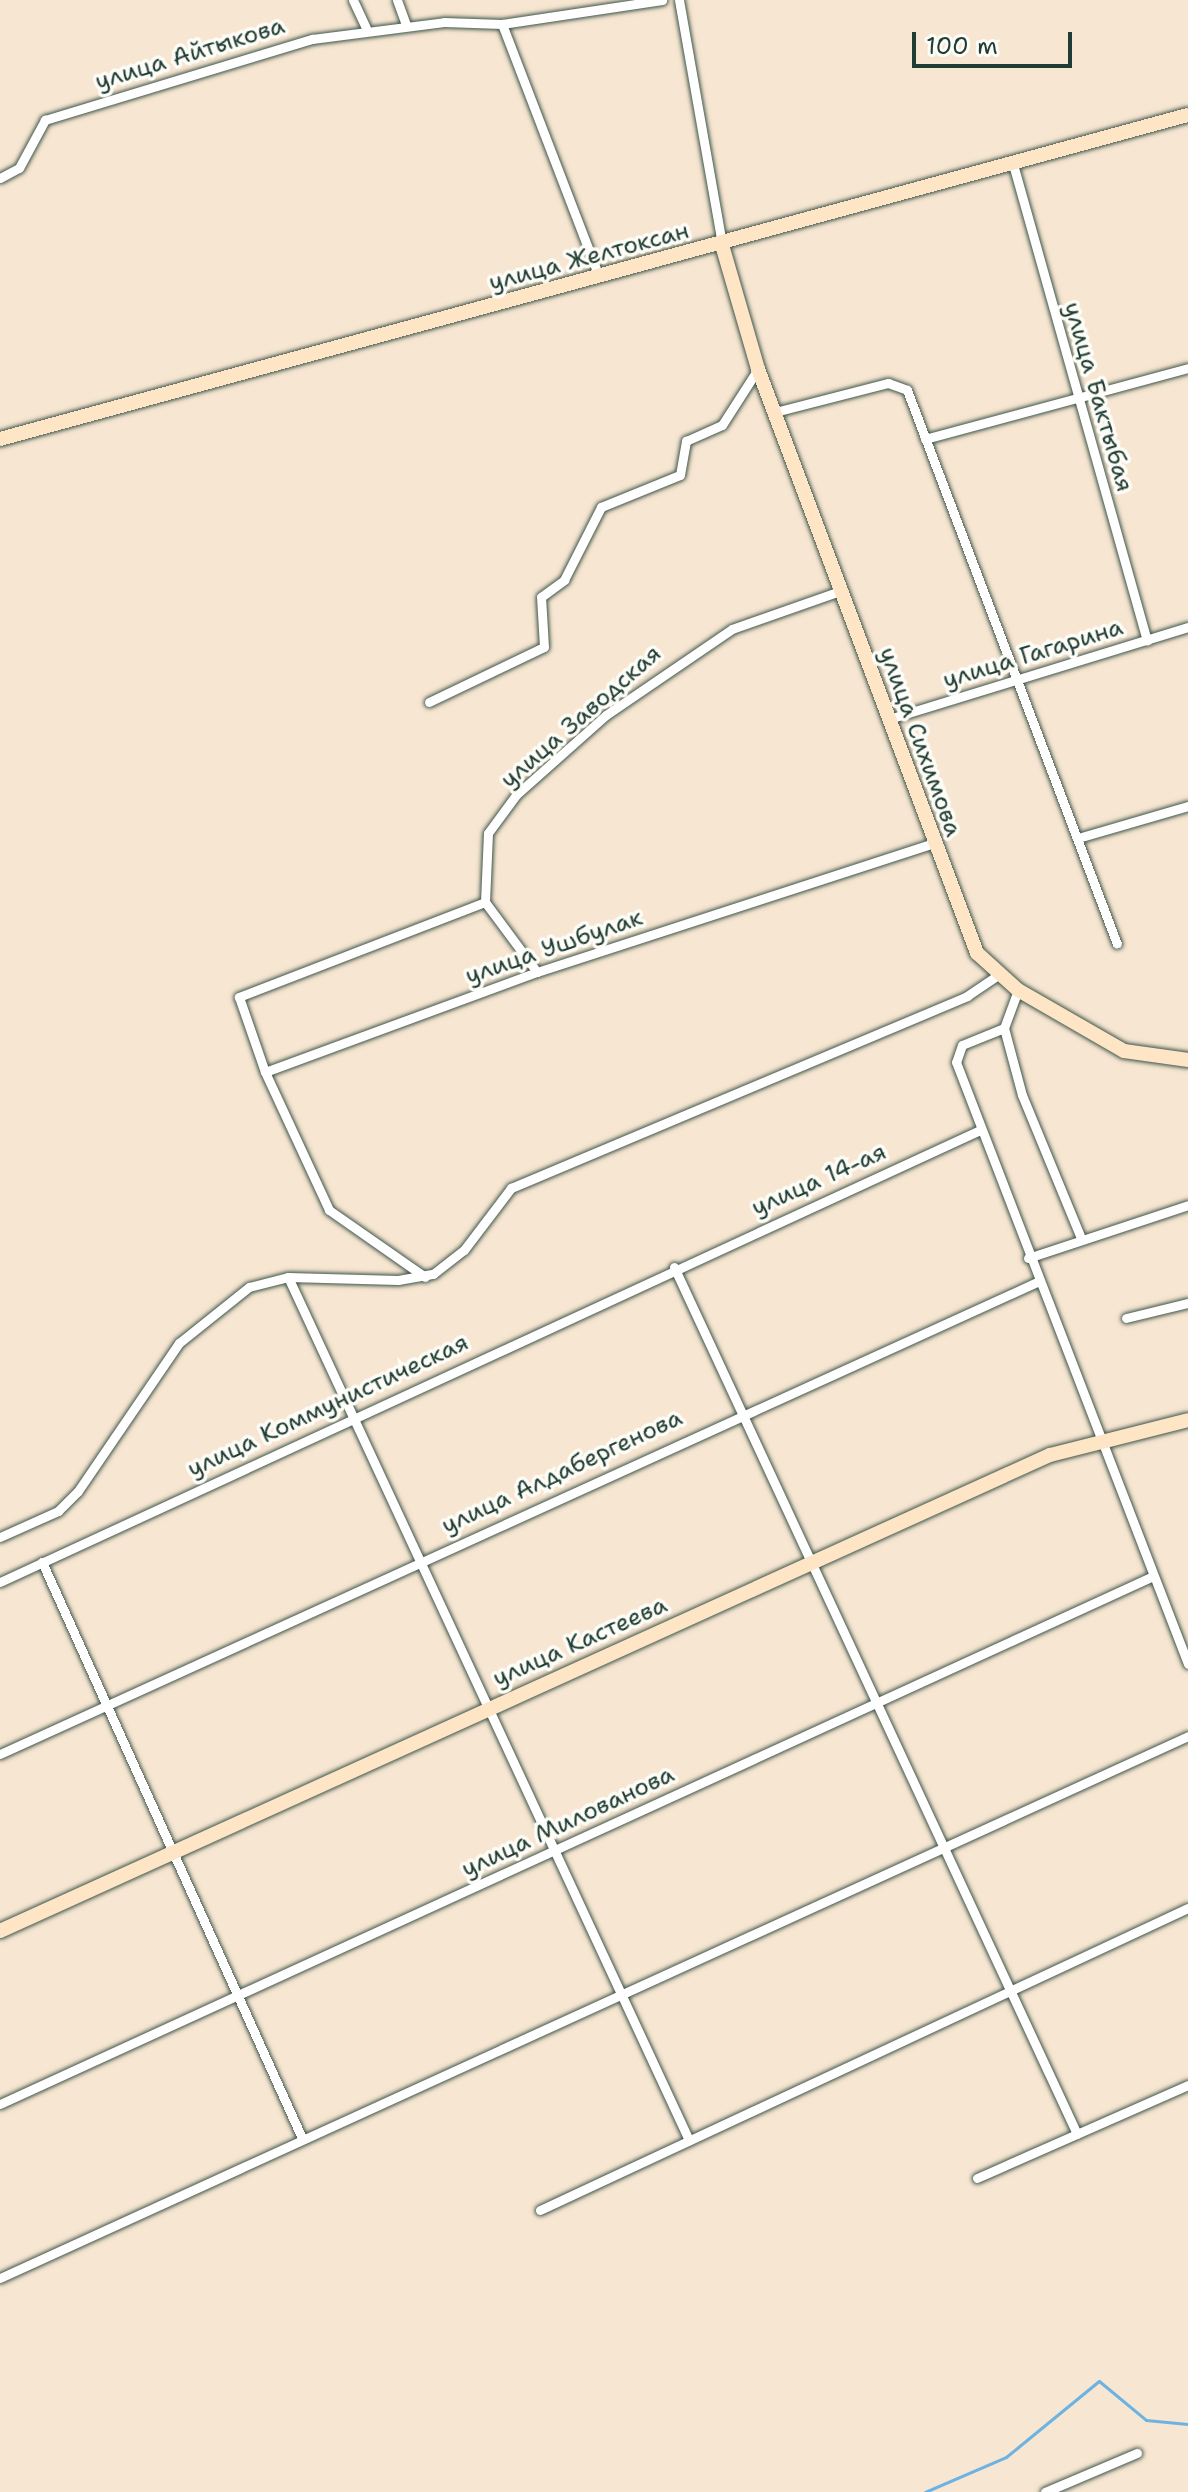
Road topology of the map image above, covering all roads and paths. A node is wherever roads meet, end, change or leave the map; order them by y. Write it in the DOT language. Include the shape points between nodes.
graph roads {
  1 [pos="353,0"];
  2 [pos="397,0"];
  3 [pos="662,0"];
  4 [pos="679,0"];
  5 [pos="502,24"];
  6 [pos="406,25"];
  7 [pos="366,28"];
  8 [pos="1187,118"];
  9 [pos="1013,164"];
  10 [pos="0,178"];
  11 [pos="722,245"];
  12 [pos="599,277"];
  13 [pos="1188,368"];
  14 [pos="758,369"];
  15 [pos="1077,398"];
  16 [pos="775,412"];
  17 [pos="0,439"];
  18 [pos="925,439"];
  19 [pos="840,591"];
  20 [pos="1188,627"];
  21 [pos="1147,640"];
  22 [pos="1020,680"];
  23 [pos="429,702"];
  24 [pos="889,719"];
  25 [pos="1188,806"];
  26 [pos="1078,838"];
  27 [pos="934,843"];
  28 [pos="485,902"];
  29 [pos="1117,944"];
  30 [pos="537,972"];
  31 [pos="997,976"];
  32 [pos="1018,990"];
  33 [pos="1004,1028"];
  34 [pos="1188,1060"];
  35 [pos="265,1072"];
  36 [pos="980,1130"];
  37 [pos="1188,1205"];
  38 [pos="1080,1236"];
  39 [pos="1028,1258"];
  40 [pos="674,1267"];
  41 [pos="288,1277"];
  42 [pos="425,1277"];
  43 [pos="1037,1282"];
  44 [pos="1188,1303"];
  45 [pos="1126,1318"];
  46 [pos="741,1412"];
  47 [pos="355,1416"];
  48 [pos="1188,1420"];
  49 [pos="1101,1439"];
  50 [pos="0,1537"];
  51 [pos="421,1560"];
  52 [pos="42,1562"];
  53 [pos="812,1562"];
  54 [pos="1153,1576"];
  55 [pos="0,1582"];
  56 [pos="1188,1664"];
  57 [pos="878,1703"];
  58 [pos="108,1706"];
  59 [pos="487,1708"];
  60 [pos="1188,1736"];
  61 [pos="0,1754"];
  62 [pos="945,1846"];
  63 [pos="553,1851"];
  64 [pos="175,1853"];
  65 [pos="1188,1908"];
  66 [pos="0,1931"];
  67 [pos="1012,1989"];
  68 [pos="238,1995"];
  69 [pos="622,1997"];
  70 [pos="1188,2085"];
  71 [pos="0,2104"];
  72 [pos="1077,2134"];
  73 [pos="302,2138"];
  74 [pos="689,2140"];
  75 [pos="977,2178"];
  76 [pos="540,2210"];
  77 [pos="0,2278"];
  78 [pos="1137,2453"];
  79 [pos="1045,2492"];
  1 -- 7 [label="street"];
  2 -- 6 [label="street"];
  3 -- 5 [label="street, улица Айтыкова"];
  4 -- 11 [label="street"];
  5 -- 6 [label="street, улица Айтыкова"];
  5 -- 12 [label="street"];
  6 -- 7 [label="street, улица Айтыкова"];
  7 -- 10 [label="street, улица Айтыкова" via="45,120 19,168"];
  8 -- 9 [label="street, улица Желтоксан"];
  9 -- 11 [label="street, улица Желтоксан"];
  9 -- 15 [label="street, улица Бактыбая"];
  11 -- 12 [label="street, улица Желтоксан"];
  11 -- 14 [label="street, улица Сихимова"];
  12 -- 17 [label="street, улица Желтоксан"];
  13 -- 15 [label="street"];
  14 -- 16 [label="street, улица Сихимова"];
  14 -- 23 [label="street" via="722,425 686,441 680,475 601,507 564,580 541,597 544,647"];
  15 -- 18 [label="street"];
  15 -- 21 [label="street, улица Бактыбая"];
  16 -- 18 [label="street" via="899,383"];
  16 -- 19 [label="street, улица Сихимова"];
  18 -- 22 [label="street"];
  19 -- 24 [label="street, улица Сихимова"];
  19 -- 28 [label="street, улица Заводская" via="732,629 606,715 516,795 488,833"];
  20 -- 21 [label="street, улица Гагарина"];
  21 -- 22 [label="street, улица Гагарина"];
  22 -- 24 [label="street, улица Гагарина"];
  22 -- 26 [label="street"];
  24 -- 27 [label="street, улица Сихимова"];
  25 -- 26 [label="street"];
  26 -- 29 [label="street"];
  27 -- 30 [label="street, улица Ушбулак"];
  27 -- 31 [label="street, улица Сихимова" via="977,953"];
  28 -- 30 [label="street"];
  28 -- 35 [label="street" via="239,997"];
  30 -- 35 [label="street, улица Ушбулак"];
  31 -- 32 [label="street, улица Сихимова"];
  31 -- 42 [label="street" via="967,996 511,1188 458,1257"];
  32 -- 33 [label="street"];
  32 -- 34 [label="street, улица Сихимова" via="1124,1051"];
  33 -- 36 [label="street" via="962,1045 956,1062"];
  33 -- 38 [label="street" via="1022,1095"];
  35 -- 42 [label="street" via="329,1210"];
  36 -- 39 [label="street"];
  36 -- 40 [label="street, улица 14-ая"];
  37 -- 38 [label="street"];
  38 -- 39 [label="street"];
  39 -- 43 [label="street"];
  40 -- 46 [label="street"];
  40 -- 47 [label="street, улица Коммунистическая"];
  41 -- 42 [label="street"];
  41 -- 47 [label="street"];
  41 -- 50 [label="street" via="249,1287 210,1312 149,1379 78,1491 58,1511"];
  43 -- 46 [label="street, улица Алдабергенова"];
  43 -- 49 [label="street"];
  44 -- 45 [label="street"];
  46 -- 51 [label="street, улица Алдабергенова"];
  46 -- 53 [label="street"];
  47 -- 51 [label="street"];
  47 -- 52 [label="street, улица Коммунистическая"];
  48 -- 49 [label="street, улица Кастеева"];
  49 -- 53 [label="street, улица Кастеева" via="1050,1455"];
  49 -- 54 [label="street"];
  51 -- 58 [label="street, улица Алдабергенова"];
  51 -- 59 [label="street"];
  52 -- 55 [label="street, улица Коммунистическая"];
  52 -- 58 [label="street"];
  53 -- 57 [label="street"];
  53 -- 59 [label="street, улица Кастеева"];
  54 -- 56 [label="street"];
  54 -- 57 [label="street, улица Милованова"];
  57 -- 62 [label="street"];
  57 -- 63 [label="street, улица Милованова"];
  58 -- 61 [label="street, улица Алдабергенова"];
  58 -- 64 [label="street"];
  59 -- 63 [label="street"];
  59 -- 64 [label="street, улица Кастеева"];
  60 -- 62 [label="street"];
  62 -- 67 [label="street"];
  62 -- 69 [label="street"];
  63 -- 68 [label="street, улица Милованова"];
  63 -- 69 [label="street"];
  64 -- 66 [label="street, улица Кастеева"];
  64 -- 68 [label="street"];
  65 -- 67 [label="street"];
  67 -- 72 [label="street"];
  67 -- 74 [label="street"];
  68 -- 71 [label="street, улица Милованова"];
  68 -- 73 [label="street"];
  69 -- 73 [label="street"];
  69 -- 74 [label="street"];
  70 -- 72 [label="street"];
  72 -- 75 [label="street"];
  73 -- 77 [label="street"];
  74 -- 76 [label="street"];
  78 -- 79 [label="street"];
}
